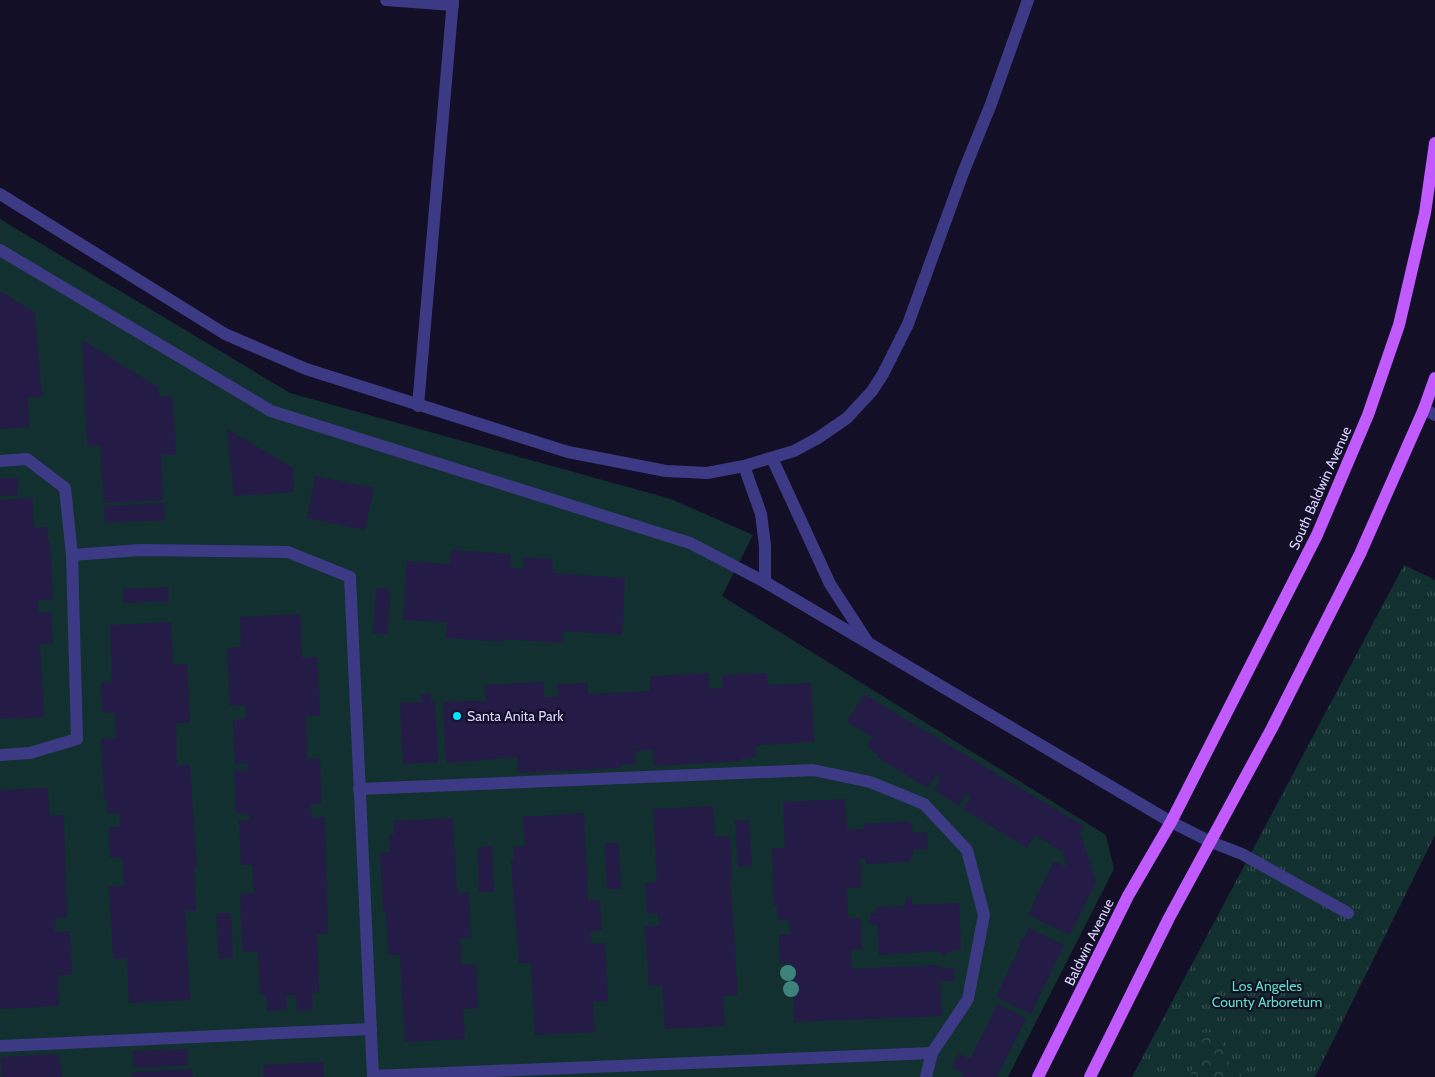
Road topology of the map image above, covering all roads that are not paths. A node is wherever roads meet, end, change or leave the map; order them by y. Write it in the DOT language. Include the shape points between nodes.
graph roads {
  1 [pos="386,0"];
  2 [pos="1028,0"];
  3 [pos="453,2"];
  4 [pos="1435,143"];
  5 [pos="0,194"];
  6 [pos="0,250"];
  7 [pos="1435,378"];
  8 [pos="418,406"];
  9 [pos="1430,412"];
  10 [pos="772,458"];
  11 [pos="0,461"];
  12 [pos="744,466"];
  13 [pos="72,555"];
  14 [pos="765,582"];
  15 [pos="870,645"];
  16 [pos="0,755"];
  17 [pos="359,789"];
  18 [pos="1171,822"];
  19 [pos="1211,842"];
  20 [pos="1348,913"];
  21 [pos="371,1029"];
  22 [pos="0,1046"];
  23 [pos="932,1053"];
  24 [pos="373,1076"];
  25 [pos="926,1077"];
  26 [pos="1038,1077"];
  27 [pos="1090,1077"];
  1 -- 3 [label="street"];
  2 -- 10 [label="street" via="908,324 883,374 847,418 794,451"];
  3 -- 8 [label="street"];
  4 -- 18 [label="main road, South Baldwin Avenue" via="1426,213 1399,325 1368,415 1317,535"];
  5 -- 8 [label="street" via="225,334 306,369"];
  6 -- 14 [label="street" via="271,411 690,543"];
  7 -- 9 [label="main road"];
  8 -- 12 [label="street" via="568,452 625,465 707,473"];
  9 -- 19 [label="main road" via="1272,728"];
  10 -- 12 [label="street"];
  10 -- 15 [label="street" via="830,584"];
  11 -- 13 [label="street" via="27,460 64,488"];
  12 -- 14 [label="street" via="761,514"];
  13 -- 16 [label="street" via="77,739 30,753"];
  13 -- 17 [label="street" via="140,550 288,552 350,577"];
  14 -- 15 [label="street"];
  15 -- 18 [label="street"];
  17 -- 21 [label="street"];
  17 -- 23 [label="street" via="813,770 870,782 924,804 967,850 984,915 968,999"];
  18 -- 19 [label="street"];
  18 -- 26 [label="main road, Baldwin Avenue" via="1128,896"];
  19 -- 20 [label="street" via="1242,854"];
  19 -- 27 [label="main road" via="1169,918"];
  21 -- 22 [label="street"];
  21 -- 24 [label="street"];
  23 -- 24 [label="street"];
  23 -- 25 [label="street"];
}
